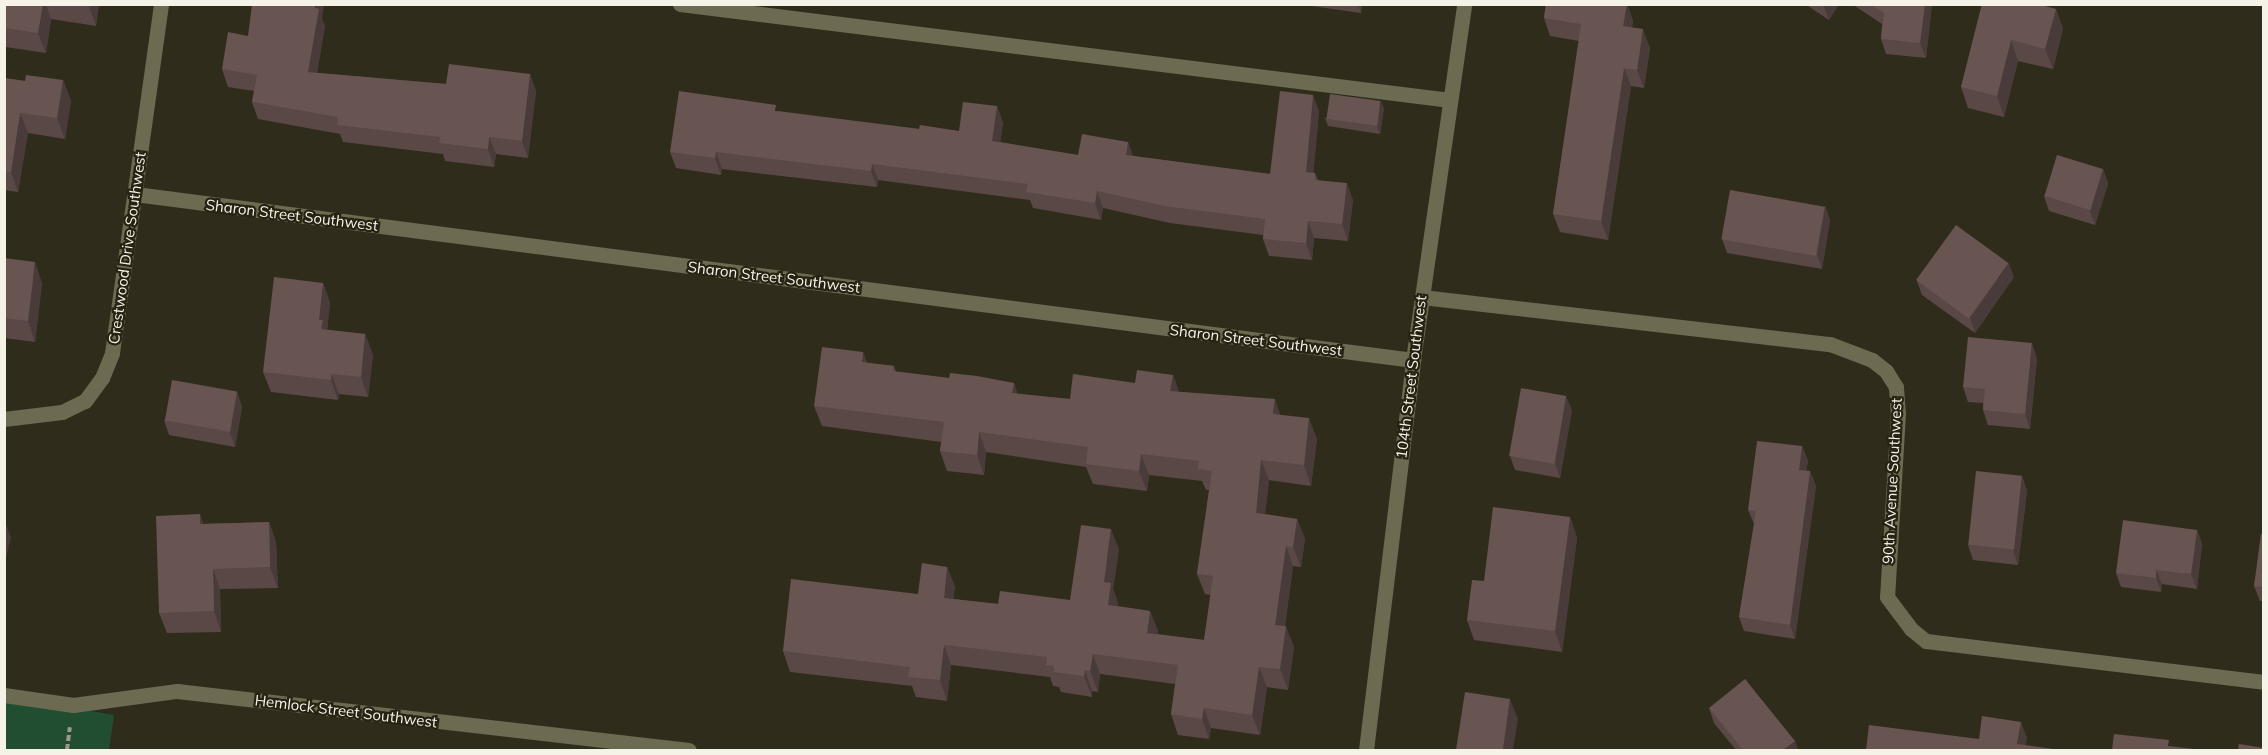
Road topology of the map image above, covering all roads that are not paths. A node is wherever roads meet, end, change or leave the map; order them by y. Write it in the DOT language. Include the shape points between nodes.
graph roads {
  1 [pos="161,4"];
  2 [pos="680,4"];
  3 [pos="1464,4"];
  4 [pos="1450,100"];
  5 [pos="135,194"];
  6 [pos="1422,297"];
  7 [pos="1413,360"];
  8 [pos="4,419"];
  9 [pos="2264,682"];
  10 [pos="4,695"];
  11 [pos="689,750"];
  12 [pos="1365,750"];
  1 -- 5 [label="street, Crestwood Drive Southwest"];
  2 -- 4 [label="street"];
  3 -- 4 [label="street, 104th Street Southwest"];
  4 -- 6 [label="street, 104th Street Southwest"];
  5 -- 7 [label="street, Sharon Street Southwest"];
  5 -- 8 [label="street, Crestwood Drive Southwest" via="112,353 102,378 85,401 63,412"];
  6 -- 7 [label="street, 104th Street Southwest"];
  6 -- 9 [label="street, 90th Avenue Southwest" via="1830,344 1864,356 1886,370 1896,387 1898,413 1887,597 1911,629 1926,641"];
  7 -- 12 [label="street, 104th Street Southwest"];
  10 -- 11 [label="street, Hemlock Street Southwest" via="74,705 177,691"];
}
